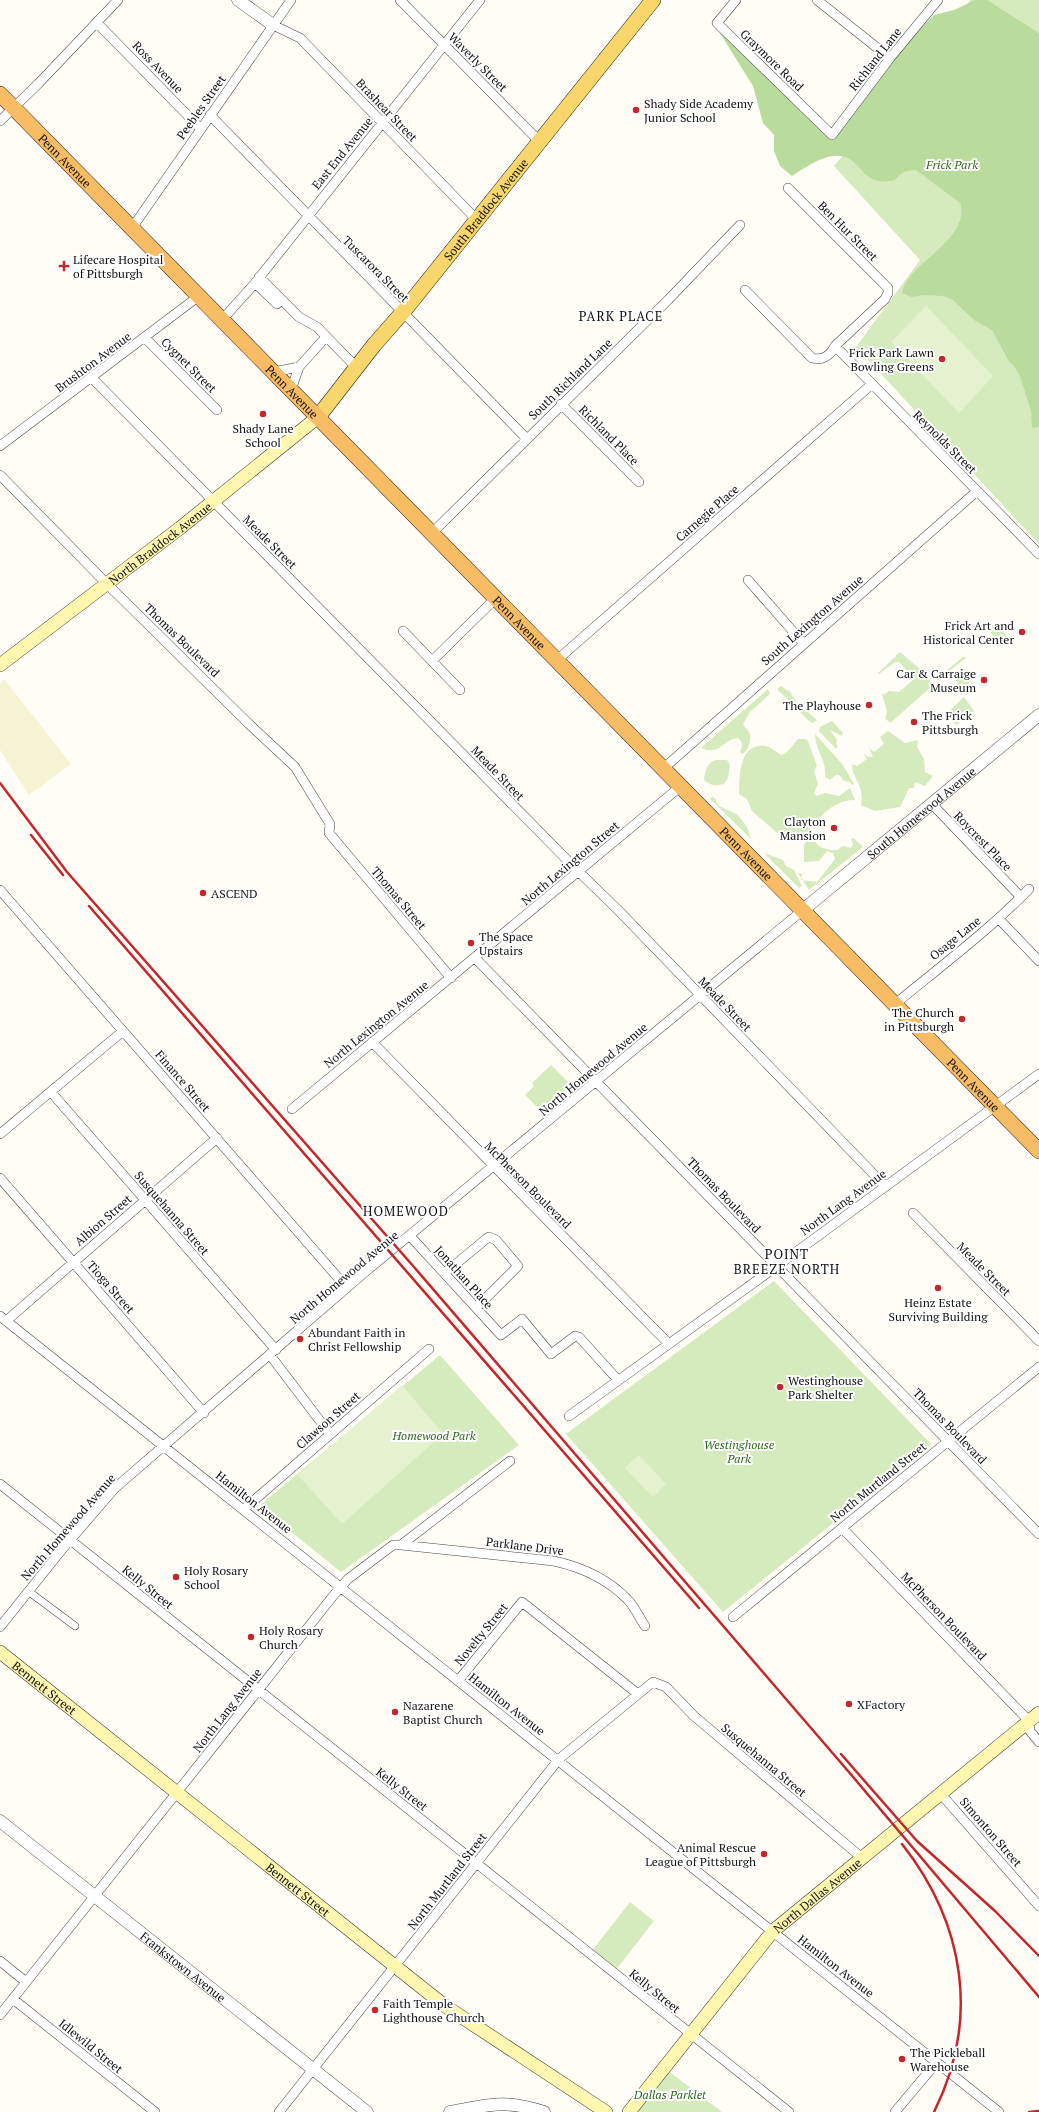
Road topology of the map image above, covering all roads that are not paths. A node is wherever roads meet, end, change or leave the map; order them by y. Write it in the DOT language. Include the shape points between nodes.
graph roads {
  1 [pos="118,0"];
  2 [pos="238,0"];
  3 [pos="291,0"];
  4 [pos="400,0"];
  5 [pos="480,0"];
  6 [pos="653,0"];
  7 [pos="736,0"];
  8 [pos="817,0"];
  9 [pos="938,0"];
  10 [pos="97,23"];
  11 [pos="274,25"];
  12 [pos="445,45"];
  13 [pos="890,58"];
  14 [pos="0,94"];
  15 [pos="14,108"];
  16 [pos="210,115"];
  17 [pos="0,121"];
  18 [pos="382,122"];
  19 [pos="201,129"];
  20 [pos="832,134"];
  21 [pos="539,141"];
  22 [pos="788,188"];
  23 [pos="307,216"];
  24 [pos="477,220"];
  25 [pos="740,225"];
  26 [pos="132,228"];
  27 [pos="257,280"];
  28 [pos="745,290"];
  29 [pos="199,296"];
  30 [pos="403,312"];
  31 [pos="222,320"];
  32 [pos="326,337"];
  33 [pos="145,338"];
  34 [pos="835,346"];
  35 [pos="299,367"];
  36 [pos="356,367"];
  37 [pos="273,372"];
  38 [pos="91,377"];
  39 [pos="872,384"];
  40 [pos="291,390"];
  41 [pos="561,404"];
  42 [pos="217,410"];
  43 [pos="318,417"];
  44 [pos="526,438"];
  45 [pos="0,446"];
  46 [pos="0,475"];
  47 [pos="639,482"];
  48 [pos="977,491"];
  49 [pos="213,501"];
  50 [pos="432,533"];
  51 [pos="1039,554"];
  52 [pos="748,580"];
  53 [pos="107,584"];
  54 [pos="496,598"];
  55 [pos="403,631"];
  56 [pos="804,644"];
  57 [pos="557,660"];
  58 [pos="432,661"];
  59 [pos="0,665"];
  60 [pos="460,690"];
  61 [pos="1039,715"];
  62 [pos="664,768"];
  63 [pos="681,786"];
  64 [pos="932,804"];
  65 [pos="329,833"];
  66 [pos="578,872"];
  67 [pos="1029,890"];
  68 [pos="0,891"];
  69 [pos="1018,894"];
  70 [pos="803,910"];
  71 [pos="999,919"];
  72 [pos="475,958"];
  73 [pos="1039,961"];
  74 [pos="451,978"];
  75 [pos="701,996"];
  76 [pos="895,1004"];
  77 [pos="123,1031"];
  78 [pos="372,1042"];
  79 [pos="1039,1074"];
  80 [pos="597,1082"];
  81 [pos="51,1092"];
  82 [pos="995,1106"];
  83 [pos="292,1109"];
  84 [pos="0,1134"];
  85 [pos="217,1138"];
  86 [pos="1039,1151"];
  87 [pos="493,1168"];
  88 [pos="0,1178"];
  89 [pos="885,1186"];
  90 [pos="145,1200"];
  91 [pos="913,1213"];
  92 [pos="410,1236"];
  93 [pos="73,1262"];
  94 [pos="777,1266"];
  95 [pos="445,1273"];
  96 [pos="347,1288"];
  97 [pos="476,1308"];
  98 [pos="3,1318"];
  99 [pos="1039,1341"];
  100 [pos="668,1343"];
  101 [pos="429,1349"];
  102 [pos="273,1353"];
  103 [pos="1039,1367"];
  104 [pos="618,1380"];
  105 [pos="204,1413"];
  106 [pos="569,1416"];
  107 [pos="330,1434"];
  108 [pos="948,1441"];
  109 [pos="164,1447"];
  110 [pos="510,1461"];
  111 [pos="0,1484"];
  112 [pos="244,1509"];
  113 [pos="842,1528"];
  114 [pos="1039,1534"];
  115 [pos="70,1540"];
  116 [pos="401,1545"];
  117 [pos="341,1587"];
  118 [pos="28,1591"];
  119 [pos="733,1617"];
  120 [pos="75,1626"];
  121 [pos="645,1626"];
  122 [pos="0,1627"];
  123 [pos="0,1652"];
  124 [pos="458,1681"];
  125 [pos="653,1682"];
  126 [pos="258,1690"];
  127 [pos="638,1694"];
  128 [pos="1036,1719"];
  129 [pos="1039,1742"];
  130 [pos="559,1759"];
  131 [pos="177,1793"];
  132 [pos="940,1793"];
  133 [pos="0,1821"];
  134 [pos="861,1857"];
  135 [pos="477,1864"];
  136 [pos="94,1896"];
  137 [pos="1039,1906"];
  138 [pos="773,1931"];
  139 [pos="0,1961"];
  140 [pos="394,1966"];
  141 [pos="26,1982"];
  142 [pos="13,1999"];
  143 [pos="0,2015"];
  144 [pos="691,2035"];
  145 [pos="937,2062"];
  146 [pos="312,2070"];
  147 [pos="155,2112"];
  148 [pos="279,2112"];
  149 [pos="367,2112"];
  150 [pos="450,2112"];
  151 [pos="544,2112"];
  152 [pos="605,2112"];
  153 [pos="629,2112"];
  154 [pos="788,2112"];
  155 [pos="895,2112"];
  156 [pos="999,2112"];
  1 -- 10 [label="street"];
  2 -- 11 [label="street"];
  3 -- 11 [label="street, Peebles Street"];
  4 -- 12 [label="street, Waverly Street"];
  5 -- 12 [label="street, East End Avenue"];
  6 -- 21 [label="main road, South Braddock Avenue"];
  7 -- 20 [label="street, Graymore Road" via="717,24"];
  8 -- 13 [label="street"];
  9 -- 13 [label="street, Richland Lane"];
  10 -- 15 [label="street"];
  10 -- 19 [label="street, Ross Avenue"];
  11 -- 16 [label="street, Peebles Street"];
  11 -- 18 [label="street, Brashear Street" via="300,38"];
  12 -- 18 [label="street, East End Avenue"];
  12 -- 21 [label="street, Waverly Street"];
  13 -- 20 [label="street, Richland Lane"];
  14 -- 15 [label="highway, Penn Avenue"];
  15 -- 17 [label="street"];
  15 -- 26 [label="highway, Penn Avenue"];
  16 -- 19 [label="street, Peebles Street"];
  16 -- 23 [label="street, Tuscarora Street"];
  18 -- 23 [label="street, East End Avenue"];
  18 -- 24 [label="street, Brashear Street"];
  19 -- 26 [label="street, Peebles Street"];
  21 -- 24 [label="main road, South Braddock Avenue"];
  22 -- 34 [label="street, Ben Hur Street" via="888,288 885,299"];
  23 -- 27 [label="street, East End Avenue"];
  23 -- 30 [label="street, Tuscarora Street"];
  24 -- 30 [label="main road, South Braddock Avenue"];
  25 -- 41 [label="street, South Richland Lane" via="668,300"];
  26 -- 29 [label="highway, Penn Avenue"];
  27 -- 31 [label="street, East End Avenue"];
  27 -- 32 [label="street" via="299,317 318,327"];
  28 -- 34 [label="street" via="812,358 825,358"];
  29 -- 31 [label="highway, Penn Avenue"];
  29 -- 33 [label="street, Brushton Avenue"];
  30 -- 36 [label="main road, South Braddock Avenue"];
  30 -- 44 [label="street, Tuscarora Street"];
  31 -- 37 [label="highway, Penn Avenue"];
  32 -- 35 [label="street"];
  32 -- 36 [label="street"];
  33 -- 38 [label="street, Brushton Avenue"];
  33 -- 42 [label="street, Cygnet Street"];
  34 -- 39 [label="street, Reynolds Street"];
  35 -- 37 [label="street"];
  35 -- 40 [label="street"];
  36 -- 43 [label="main road, South Braddock Avenue"];
  37 -- 40 [label="highway, Penn Avenue"];
  38 -- 45 [label="street, Brushton Avenue"];
  38 -- 49 [label="street, Meade Street"];
  39 -- 48 [label="street, Reynolds Street"];
  39 -- 57 [label="street, Carnegie Place"];
  40 -- 43 [label="highway, Penn Avenue"];
  41 -- 44 [label="street, South Richland Lane"];
  41 -- 47 [label="street, Richland Place"];
  43 -- 49 [label="main road, North Braddock Avenue"];
  43 -- 50 [label="highway, Penn Avenue"];
  44 -- 50 [label="street, South Richland Lane"];
  46 -- 53 [label="street, Thomas Boulevard"];
  48 -- 51 [label="street, Reynolds Street"];
  48 -- 56 [label="street, South Lexington Avenue"];
  49 -- 53 [label="main road, North Braddock Avenue"];
  49 -- 66 [label="street, Meade Street"];
  50 -- 54 [label="highway, Penn Avenue"];
  52 -- 56 [label="street"];
  53 -- 59 [label="main road, North Braddock Avenue"];
  53 -- 65 [label="street, Thomas Boulevard" via="295,767 330,824"];
  54 -- 57 [label="highway, Penn Avenue"];
  54 -- 58 [label="street"];
  55 -- 58 [label="street"];
  56 -- 62 [label="street, South Lexington Avenue"];
  57 -- 62 [label="highway, Penn Avenue"];
  58 -- 60 [label="street"];
  61 -- 64 [label="street, South Homewood Avenue"];
  62 -- 63 [label="highway, Penn Avenue"];
  63 -- 66 [label="street, North Lexington Street"];
  63 -- 70 [label="highway, Penn Avenue"];
  64 -- 69 [label="street, Roycrest Place"];
  64 -- 70 [label="street, South Homewood Avenue"];
  65 -- 74 [label="street, Thomas Street"];
  66 -- 72 [label="street, North Lexington Street"];
  66 -- 75 [label="street, Meade Street"];
  67 -- 71 [label="street, Osage Lane"];
  68 -- 77 [label="street, Finance Street"];
  70 -- 75 [label="street, North Homewood Avenue"];
  70 -- 76 [label="highway, Penn Avenue"];
  71 -- 73 [label="street"];
  71 -- 76 [label="street, Osage Lane"];
  72 -- 74 [label="street, North Lexington Avenue"];
  72 -- 80 [label="street, Thomas Boulevard"];
  74 -- 78 [label="street, North Lexington Avenue"];
  75 -- 80 [label="street, North Homewood Avenue"];
  75 -- 89 [label="street, Meade Street"];
  76 -- 82 [label="highway, Penn Avenue"];
  77 -- 81 [label="street"];
  77 -- 85 [label="street, Finance Street"];
  78 -- 83 [label="street, North Lexington Avenue"];
  78 -- 87 [label="street, McPherson Boulevard"];
  79 -- 82 [label="street, North Lang Avenue"];
  80 -- 87 [label="street, North Homewood Avenue"];
  80 -- 94 [label="street, Thomas Boulevard"];
  81 -- 84 [label="street"];
  81 -- 90 [label="street, Susquehanna Street"];
  82 -- 86 [label="highway, Penn Avenue"];
  82 -- 89 [label="street, North Lang Avenue"];
  85 -- 90 [label="street, Albion Street"];
  85 -- 96 [label="street, Finance Street"];
  87 -- 92 [label="street, North Homewood Avenue"];
  87 -- 100 [label="street, McPherson Boulevard"];
  88 -- 93 [label="street, Tioga Street"];
  89 -- 94 [label="street, North Lang Avenue"];
  90 -- 93 [label="street, Albion Street"];
  90 -- 102 [label="street, Susquehanna Street"];
  91 -- 99 [label="street, Meade Street"];
  92 -- 95 [label="street, Jonathan Place"];
  92 -- 96 [label="street, North Homewood Avenue"];
  93 -- 98 [label="street, Albion Street"];
  93 -- 105 [label="street, Tioga Street"];
  94 -- 100 [label="street, North Lang Avenue"];
  94 -- 108 [label="street, Thomas Boulevard"];
  95 -- 97 [label="street, Jonathan Place"];
  95 -- 97 [label="street" via="489,1237 496,1240 518,1266"];
  96 -- 102 [label="street, North Homewood Avenue"];
  97 -- 104 [label="street, Jonathan Place" via="501,1335 522,1319 551,1354 575,1336 579,1337"];
  98 -- 109 [label="street, Hamilton Avenue"];
  100 -- 104 [label="street, North Lang Avenue"];
  101 -- 107 [label="street, Clawson Street"];
  102 -- 105 [label="street, North Homewood Avenue"];
  102 -- 107 [label="street, Susquehanna Street"];
  103 -- 108 [label="street, North Murtland Street"];
  104 -- 106 [label="street, North Lang Avenue"];
  105 -- 109 [label="street, North Homewood Avenue"];
  107 -- 112 [label="street, Clawson Street"];
  108 -- 113 [label="street, North Murtland Street"];
  108 -- 114 [label="street, Thomas Boulevard"];
  109 -- 112 [label="street, Hamilton Avenue"];
  109 -- 115 [label="street, North Homewood Avenue" via="115,1488"];
  110 -- 116 [label="street, North Lang Avenue"];
  111 -- 115 [label="street, Kelly Street"];
  112 -- 117 [label="street, Hamilton Avenue"];
  113 -- 119 [label="street, North Murtland Street"];
  113 -- 128 [label="street, McPherson Boulevard"];
  115 -- 118 [label="street, North Homewood Avenue"];
  115 -- 126 [label="street, Kelly Street"];
  116 -- 117 [label="street, North Lang Avenue" via="393,1545"];
  116 -- 121 [label="street, Parklane Drive" via="554,1560 572,1565 597,1576 628,1600"];
  117 -- 124 [label="street, Hamilton Avenue"];
  117 -- 126 [label="street, North Lang Avenue"];
  118 -- 120 [label="street"];
  118 -- 122 [label="street, North Homewood Avenue"];
  123 -- 131 [label="main road, Bennett Street"];
  124 -- 127 [label="street, Novelty Street" via="522,1602"];
  124 -- 130 [label="street, Hamilton Avenue"];
  125 -- 127 [label="street, North Murtland Street"];
  125 -- 134 [label="street, Susquehanna Street" via="666,1687 694,1716"];
  126 -- 131 [label="street, North Lang Avenue"];
  126 -- 135 [label="street, Kelly Street"];
  127 -- 130 [label="street, North Murtland Street"];
  128 -- 129 [label="street, McPherson Boulevard" via="1030,1731"];
  128 -- 132 [label="main road, North Dallas Avenue"];
  130 -- 135 [label="street, North Murtland Street"];
  130 -- 138 [label="street, Hamilton Avenue"];
  131 -- 136 [label="street, North Lang Avenue"];
  131 -- 140 [label="main road, Bennett Street"];
  132 -- 134 [label="main road, North Dallas Avenue"];
  132 -- 137 [label="street, Simonton Street"];
  133 -- 136 [label="street, Frankstown Avenue"];
  134 -- 138 [label="main road, North Dallas Avenue"];
  135 -- 140 [label="street, North Murtland Street"];
  135 -- 144 [label="street, Kelly Street"];
  136 -- 141 [label="street, North Lang Avenue"];
  136 -- 146 [label="street, Frankstown Avenue"];
  138 -- 144 [label="main road, North Dallas Avenue"];
  138 -- 145 [label="street, Hamilton Avenue"];
  139 -- 141 [label="street"];
  140 -- 146 [label="street, North Murtland Street"];
  140 -- 152 [label="main road, Bennett Street" via="445,2006"];
  141 -- 142 [label="street, North Lang Avenue"];
  142 -- 143 [label="street, North Lang Avenue"];
  142 -- 147 [label="street, Idlewild Street"];
  144 -- 153 [label="main road, North Dallas Avenue"];
  144 -- 154 [label="street, Kelly Street"];
  145 -- 155 [label="street"];
  145 -- 156 [label="street, Hamilton Avenue"];
  146 -- 148 [label="street, North Murtland Street"];
  146 -- 149 [label="street, Frankstown Avenue"];
  150 -- 151 [label="street" via="500,2103"];
}
